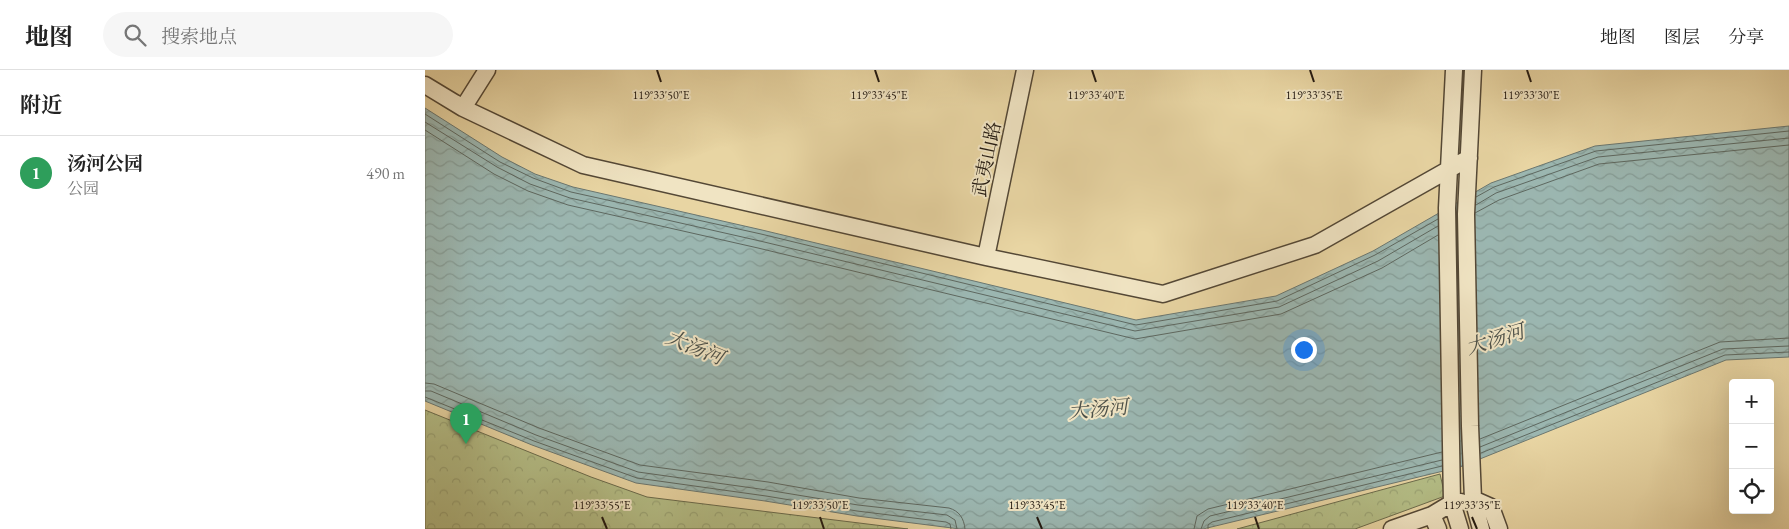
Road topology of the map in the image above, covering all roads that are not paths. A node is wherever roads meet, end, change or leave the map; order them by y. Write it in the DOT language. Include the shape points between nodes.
graph roads {
  1 [pos="487,70"];
  2 [pos="1025,70"];
  3 [pos="1454,70"];
  4 [pos="1473,70"];
  5 [pos="425,85"];
  6 [pos="463,108"];
  7 [pos="1469,158"];
  8 [pos="1449,168"];
  9 [pos="986,257"];
  10 [pos="1473,499"];
  11 [pos="1452,504"];
  12 [pos="1435,522"];
  13 [pos="1392,529"];
  14 [pos="1460,529"];
  15 [pos="1481,529"];
  16 [pos="1499,529"];
  1 -- 6 [label="street"];
  2 -- 9 [label="street, 武夷山路"];
  3 -- 8 [label="street"];
  4 -- 7 [label="street"];
  5 -- 6 [label="street"];
  6 -- 9 [label="street" via="583,165"];
  7 -- 8 [label="street"];
  7 -- 10 [label="street" via="1466,214"];
  8 -- 9 [label="street" via="1315,245 1163,294"];
  8 -- 11 [label="street"];
  10 -- 11 [label="street"];
  10 -- 15 [label="street"];
  10 -- 16 [label="street" via="1491,507"];
  11 -- 12 [label="street"];
  11 -- 14 [label="street"];
  12 -- 13 [label="street"];
}
